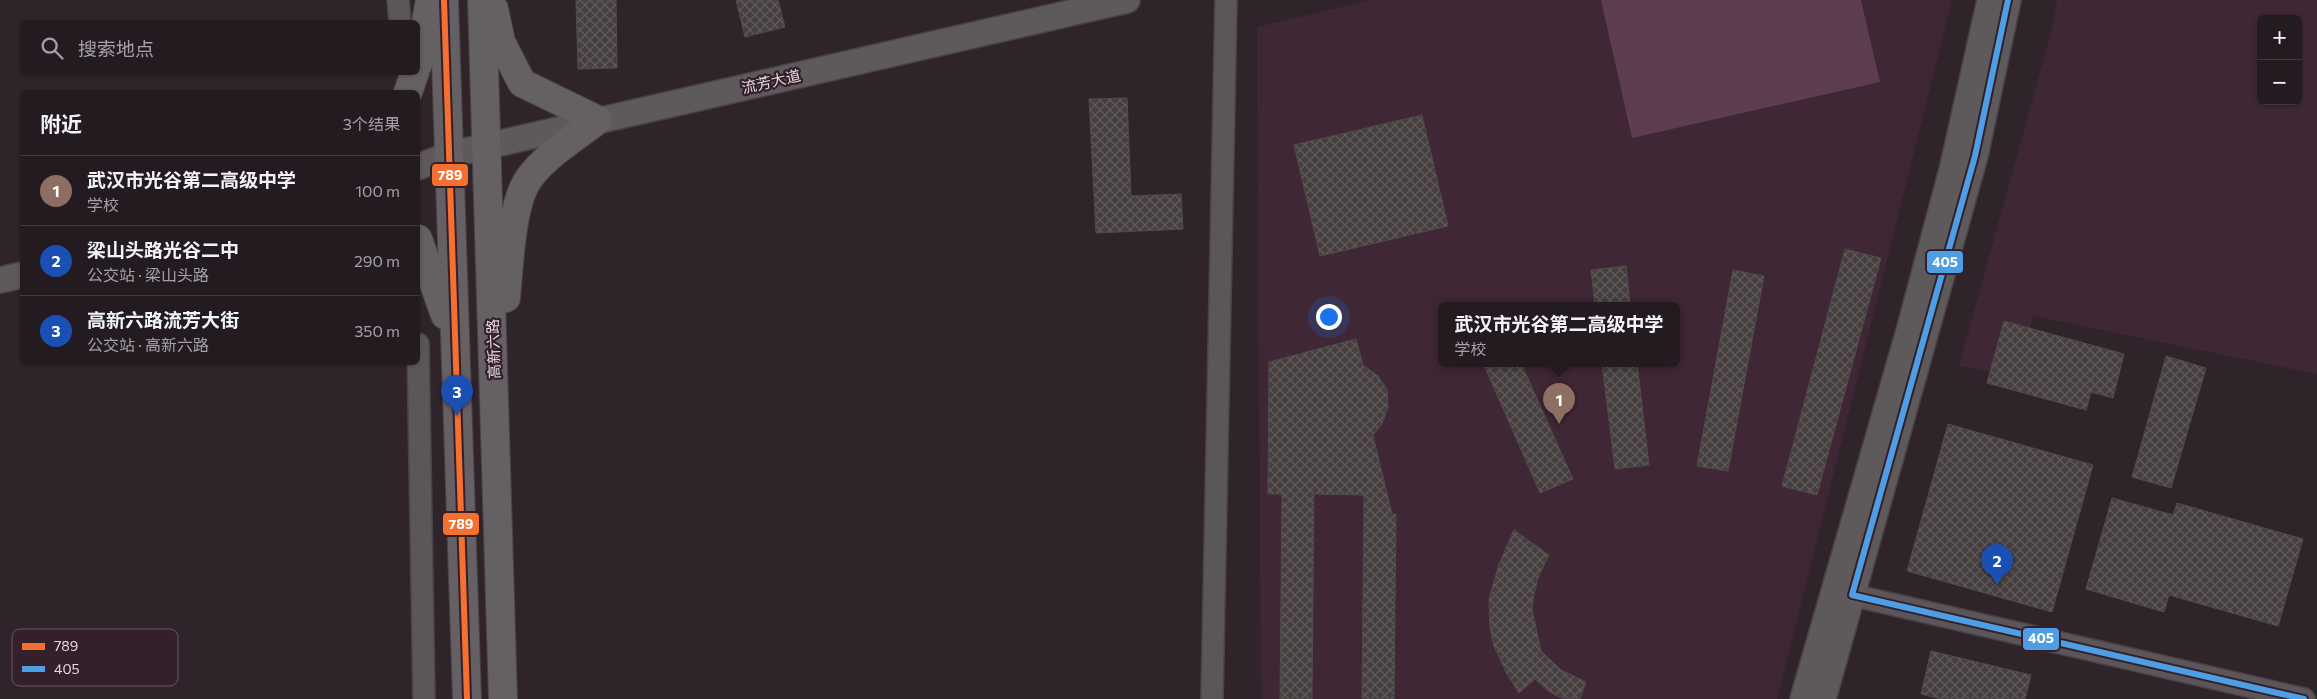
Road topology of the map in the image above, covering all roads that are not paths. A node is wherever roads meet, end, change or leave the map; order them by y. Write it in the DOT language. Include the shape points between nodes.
graph roads {
  1 [pos="398,0"];
  2 [pos="430,0"];
  3 [pos="444,0"];
  4 [pos="482,0"];
  5 [pos="492,0"];
  6 [pos="1127,0"];
  7 [pos="1226,0"];
  8 [pos="1990,0"];
  9 [pos="2008,0"];
  10 [pos="400,20"];
  11 [pos="420,53"];
  12 [pos="404,75"];
  13 [pos="414,75"];
  14 [pos="407,90"];
  15 [pos="408,90"];
  16 [pos="598,120"];
  17 [pos="487,147"];
  18 [pos="448,155"];
  19 [pos="420,166"];
  20 [pos="420,245"];
  21 [pos="20,275"];
  22 [pos="0,280"];
  23 [pos="455,346"];
  24 [pos="418,365"];
  25 [pos="495,400"];
  26 [pos="1852,595"];
  27 [pos="424,699"];
  28 [pos="467,699"];
  29 [pos="503,699"];
  30 [pos="1212,699"];
  31 [pos="1803,699"];
  32 [pos="1823,699"];
  33 [pos="2304,699"];
  1 -- 10 [label="street"];
  2 -- 11 [label="main road"];
  3 -- 18 [label="main road"];
  4 -- 17 [label="main road, 高新六路"];
  5 -- 16 [label="main road" via="501,42 522,83"];
  6 -- 16 [label="main road, 流芳大道"];
  7 -- 30 [label="street"];
  8 -- 31 [label="main road" via="1953,166 1909,331"];
  9 -- 26 [label="main road" via="1975,156"];
  12 -- 14 [label="street"];
  13 -- 15 [label="main road"];
  16 -- 17 [label="main road, 流芳大道"];
  16 -- 25 [label="main road" via="540,166 524,187 514,225"];
  17 -- 18 [label="main road, 流芳大道"];
  17 -- 25 [label="main road, 高新六路"];
  18 -- 19 [label="main road, 流芳大道"];
  18 -- 23 [label="main road"];
  20 -- 23 [label="main road"];
  21 -- 22 [label="main road"];
  23 -- 28 [label="main road"];
  24 -- 27 [label="street"];
  25 -- 29 [label="main road, 高新六路"];
  26 -- 32 [label="main road"];
  26 -- 33 [label="street"];
}
